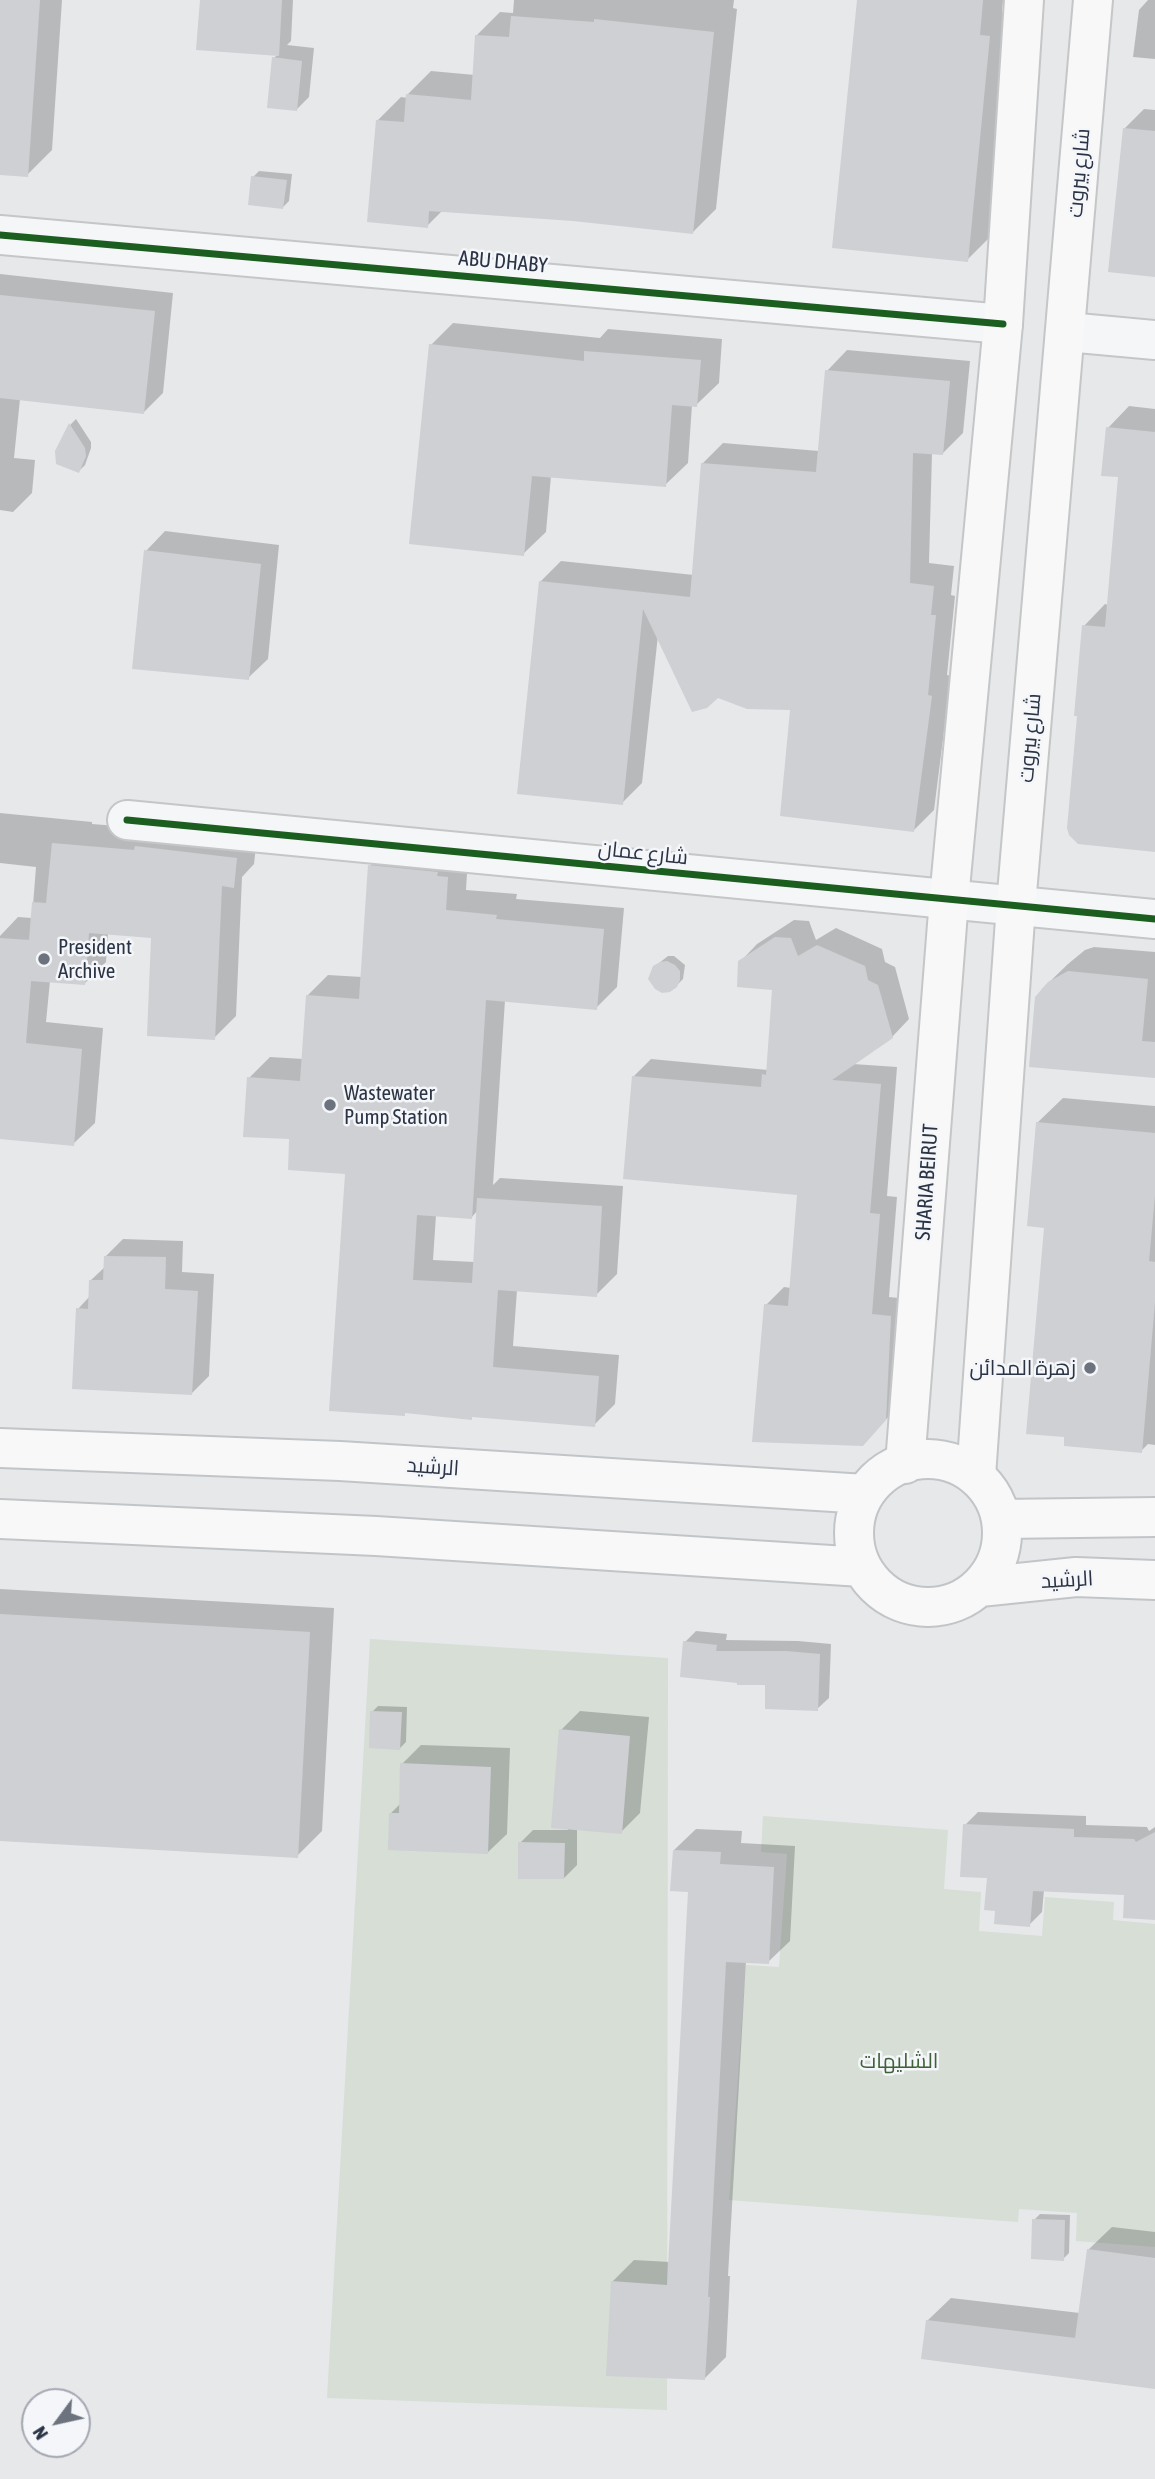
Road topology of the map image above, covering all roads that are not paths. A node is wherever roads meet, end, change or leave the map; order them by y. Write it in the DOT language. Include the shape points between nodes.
graph roads {
  1 [pos="1024,0"];
  2 [pos="1093,0"];
  3 [pos="0,235"];
  4 [pos="1003,324"];
  5 [pos="1067,332"];
  6 [pos="1155,340"];
  7 [pos="127,820"];
  8 [pos="949,899"];
  9 [pos="1016,905"];
  10 [pos="1155,919"];
  11 [pos="0,1448"];
  12 [pos="905,1464"];
  13 [pos="976,1476"];
  14 [pos="865,1494"];
  15 [pos="1155,1517"];
  16 [pos="0,1518"];
  17 [pos="1001,1519"];
  18 [pos="862,1567"];
  19 [pos="1155,1580"];
  20 [pos="980,1587"];
  1 -- 4 [label="main road"];
  2 -- 5 [label="main road, شارع بيروت"];
  3 -- 4 [label="street, ABU DHABY"];
  4 -- 8 [label="main road"];
  5 -- 6 [label="street"];
  5 -- 9 [label="main road, شارع بيروت"];
  7 -- 8 [label="street, شارع عمان"];
  8 -- 9 [label="street, شارع عمان"];
  8 -- 12 [label="main road, SHARIA BEIRUT"];
  9 -- 10 [label="street, شارع عمان"];
  9 -- 13 [label="main road, شارع بيروت"];
  11 -- 14 [label="main road, الرشيد" via="340,1461"];
  12 -- 13 [label="main road" via="929,1459 954,1463"];
  12 -- 14 [label="main road" via="881,1475"];
  13 -- 17 [label="main road" via="992,1496"];
  14 -- 18 [label="main road" via="855,1518 855,1543"];
  15 -- 17 [label="main road"];
  16 -- 18 [label="main road"];
  17 -- 20 [label="main road" via="1002,1544"];
  18 -- 20 [label="main road" via="876,1586 916,1607 939,1607"];
  19 -- 20 [label="main road, الرشيد" via="1076,1577"];
}
